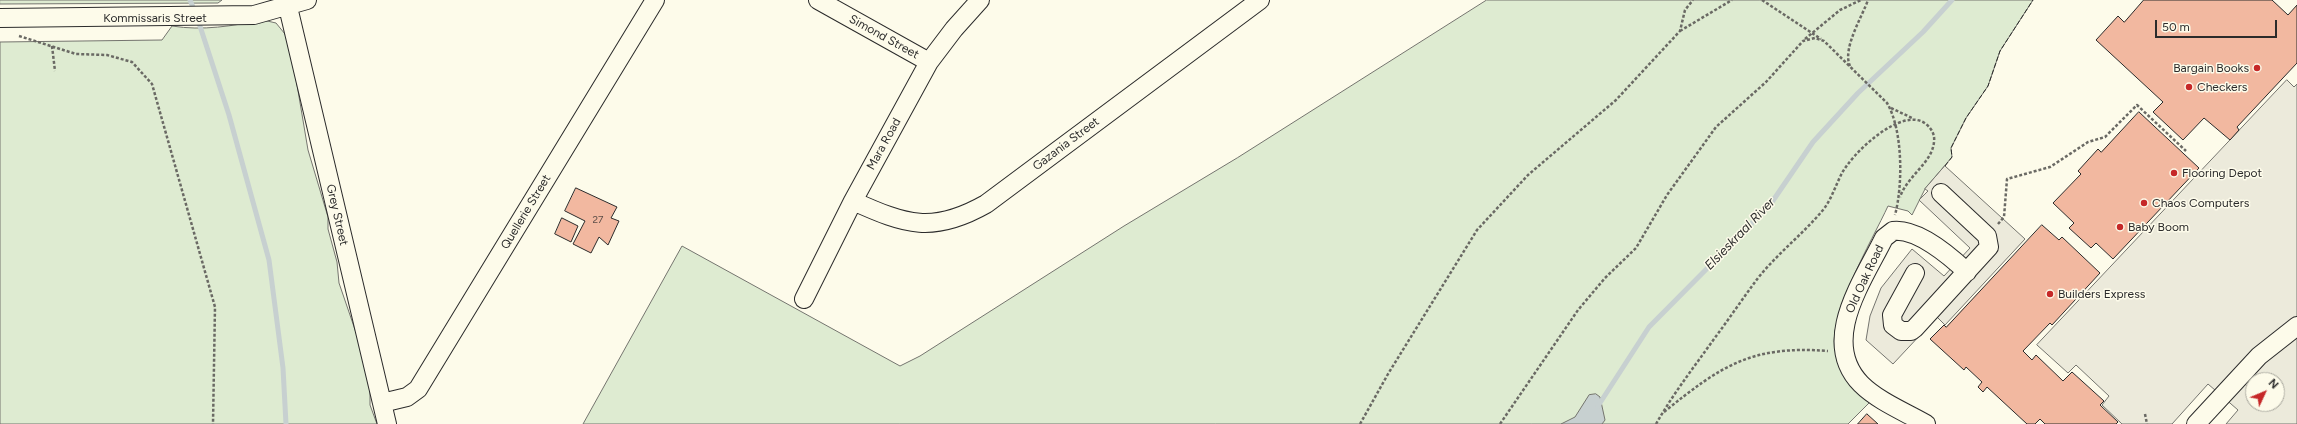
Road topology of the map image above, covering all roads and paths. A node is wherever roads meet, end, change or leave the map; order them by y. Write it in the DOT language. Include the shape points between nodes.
graph roads {
  1 [pos="655,0"];
  2 [pos="818,0"];
  3 [pos="980,0"];
  4 [pos="1260,0"];
  5 [pos="1693,0"];
  6 [pos="1732,0"];
  7 [pos="1762,0"];
  8 [pos="1861,0"];
  9 [pos="1868,0"];
  10 [pos="300,2"];
  11 [pos="0,18"];
  12 [pos="1680,31"];
  13 [pos="1812,32"];
  14 [pos="15,36"];
  15 [pos="1824,41"];
  16 [pos="52,46"];
  17 [pos="1798,46"];
  18 [pos="929,62"];
  19 [pos="1851,68"];
  20 [pos="55,70"];
  21 [pos="1888,105"];
  22 [pos="1920,121"];
  23 [pos="1896,124"];
  24 [pos="2186,151"];
  25 [pos="1941,193"];
  26 [pos="1899,200"];
  27 [pos="853,201"];
  28 [pos="1986,236"];
  29 [pos="1884,238"];
  30 [pos="1968,272"];
  31 [pos="1915,273"];
  32 [pos="804,299"];
  33 [pos="2297,326"];
  34 [pos="1844,353"];
  35 [pos="382,403"];
  36 [pos="2216,404"];
  37 [pos="1662,414"];
  38 [pos="2145,414"];
  39 [pos="213,424"];
  40 [pos="387,424"];
  41 [pos="1360,424"];
  42 [pos="1500,424"];
  43 [pos="1656,424"];
  44 [pos="1926,424"];
  45 [pos="2147,424"];
  46 [pos="2196,424"];
  47 [pos="2207,424"];
  1 -- 35 [label="street, Quellerie Street" via="418,389 407,397"];
  2 -- 18 [label="street, Simond Street"];
  3 -- 18 [label="street, Mara Road"];
  4 -- 27 [label="street, Gazania Street" via="986,204 969,214 929,224 910,222 885,215"];
  5 -- 12 [label="path" via="1685,10"];
  6 -- 12 [label="path"];
  7 -- 13 [label="path"];
  8 -- 13 [label="path" via="1840,10"];
  9 -- 19 [label="path" via="1851,40 1848,60"];
  10 -- 11 [label="street, Kommissaris Street" via="254,15 223,17"];
  10 -- 35 [label="street, Grey Street"];
  12 -- 41 [label="path" via="1616,100 1528,175 1478,230 1388,374"];
  13 -- 15 [label="path"];
  13 -- 17 [label="path"];
  14 -- 16 [label="path"];
  15 -- 17 [label="path" via="1809,38"];
  15 -- 19 [label="path"];
  16 -- 20 [label="path"];
  16 -- 39 [label="path" via="76,54 107,55 132,62 152,84 215,307"];
  17 -- 42 [label="path" via="1766,82 1716,127 1667,195 1636,248 1578,310"];
  18 -- 27 [label="street, Mara Road"];
  19 -- 21 [label="path"];
  21 -- 22 [label="path" via="1899,113"];
  21 -- 23 [label="path"];
  22 -- 23 [label="path" via="1906,119"];
  22 -- 26 [label="path" via="1933,131 1933,150 1906,184"];
  23 -- 26 [label="path" via="1900,161"];
  23 -- 37 [label="path" via="1871,141 1850,161 1824,209 1758,278"];
  24 -- 28 [label="path" via="2137,105 2105,137 2088,142 2050,167 2007,179 2004,218"];
  25 -- 28 [label="street"];
  26 -- 29 [label="path" via="1895,216"];
  27 -- 32 [label="street, Mara Road"];
  28 -- 30 [label="street" via="1990,243 1988,250"];
  29 -- 30 [label="street, Old Oak Road" via="1893,231 1907,232 1949,255"];
  29 -- 34 [label="street, Old Oak Road" via="1850,307 1842,338"];
  30 -- 31 [label="street" via="1915,328 1911,331 1901,331 1893,325 1892,315"];
  33 -- 36 [label="street" via="2259,356"];
  34 -- 37 [label="path" via="1788,350 1740,360 1718,370"];
  34 -- 44 [label="street, Old Oak Road" via="1853,374 1870,392"];
  35 -- 40 [label="street, Grey Street"];
  36 -- 46 [label="street"];
  36 -- 47 [label="street"];
  37 -- 43 [label="path"];
  38 -- 45 [label="path"];
}
